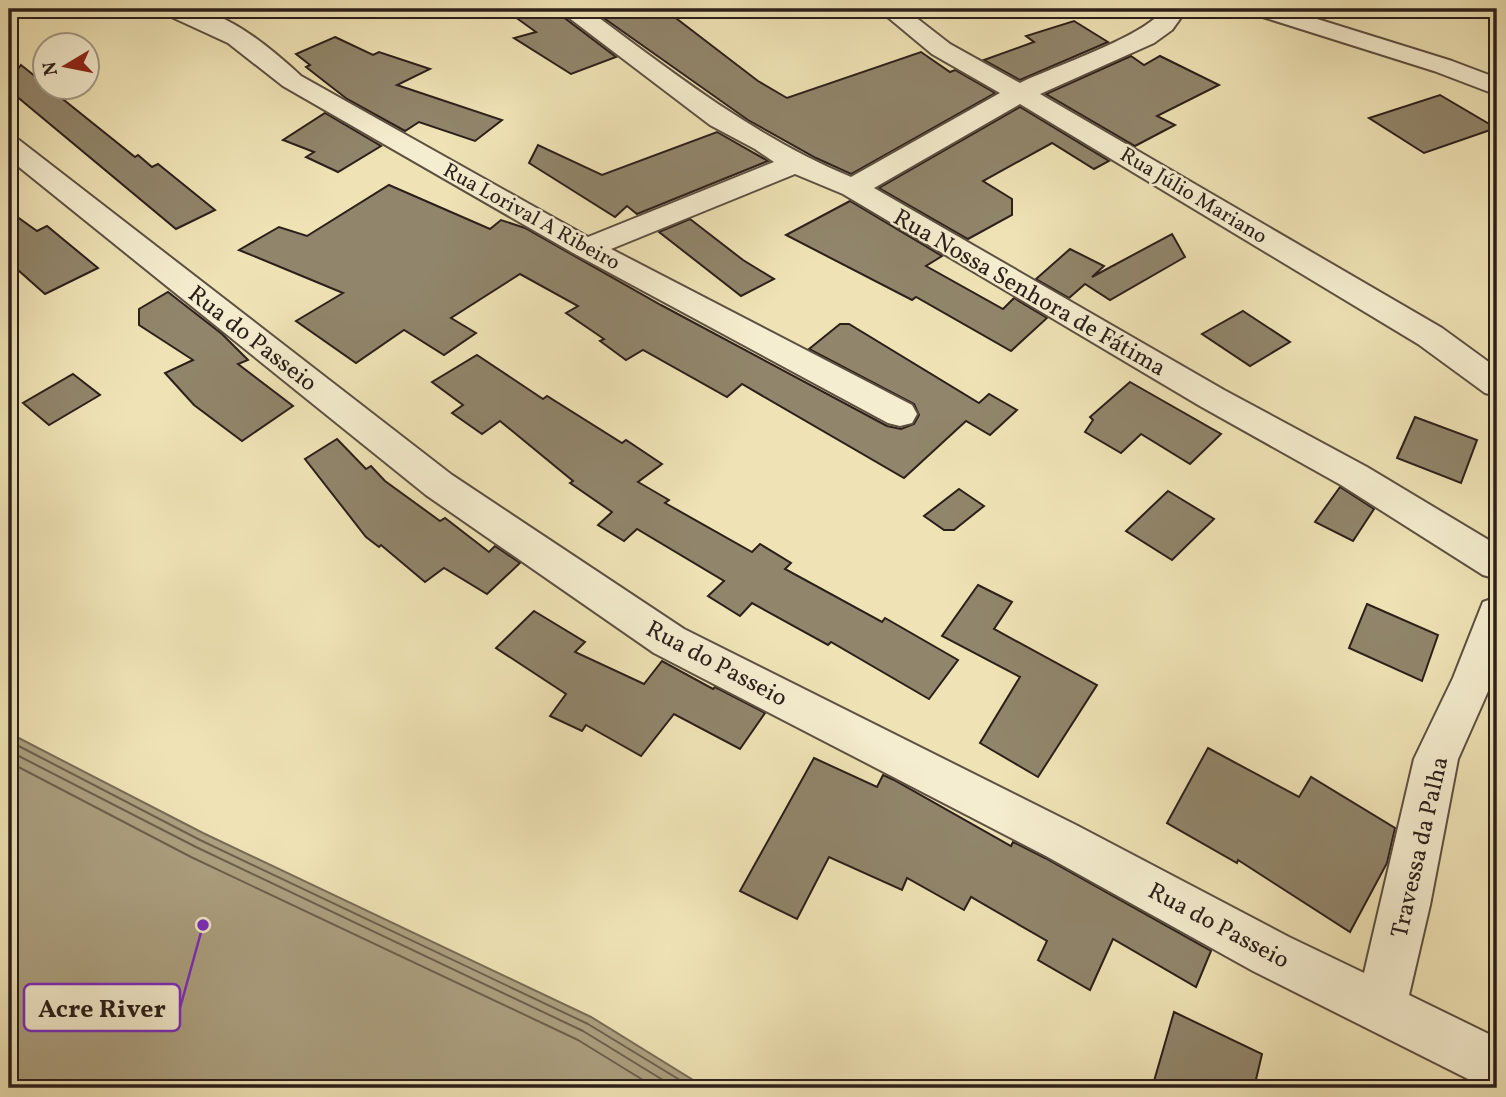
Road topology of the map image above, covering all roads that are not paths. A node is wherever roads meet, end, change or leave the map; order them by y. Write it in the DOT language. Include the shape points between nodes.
graph roads {
  1 [pos="173,9"];
  2 [pos="572,9"];
  3 [pos="890,9"];
  4 [pos="1175,9"];
  5 [pos="1261,9"];
  6 [pos="1497,87"];
  7 [pos="1018,93"];
  8 [pos="9,146"];
  9 [pos="795,164"];
  10 [pos="853,188"];
  11 [pos="586,248"];
  12 [pos="1497,385"];
  13 [pos="900,414"];
  14 [pos="1497,564"];
  15 [pos="1497,613"];
  16 [pos="1381,1006"];
  17 [pos="1497,1065"];
  1 -- 11 [label="street, Rua Lorival A Ribeiro" via="243,39 292,81"];
  2 -- 9 [label="street, Rua Nossa Senhora de Fátima" via="719,119"];
  3 -- 7 [label="street, Rua Júlio Mariano" via="941,49"];
  4 -- 7 [label="street" via="1171,19 1146,37"];
  5 -- 6 [label="street"];
  7 -- 10 [label="street"];
  7 -- 12 [label="street, Rua Júlio Mariano" via="1430,336"];
  8 -- 16 [label="street, Rua do Passeio" via="439,485 669,641 1062,841 1271,954"];
  9 -- 10 [label="street, Rua Nossa Senhora de Fátima"];
  9 -- 11 [label="street"];
  10 -- 14 [label="street, Rua Nossa Senhora de Fátima" via="1200,392 1354,476"];
  11 -- 13 [label="street, Rua Lorival A Ribeiro"];
  15 -- 16 [label="street, Travessa da Palha" via="1474,678 1436,759"];
  16 -- 17 [label="street, Rua do Passeio"];
}
